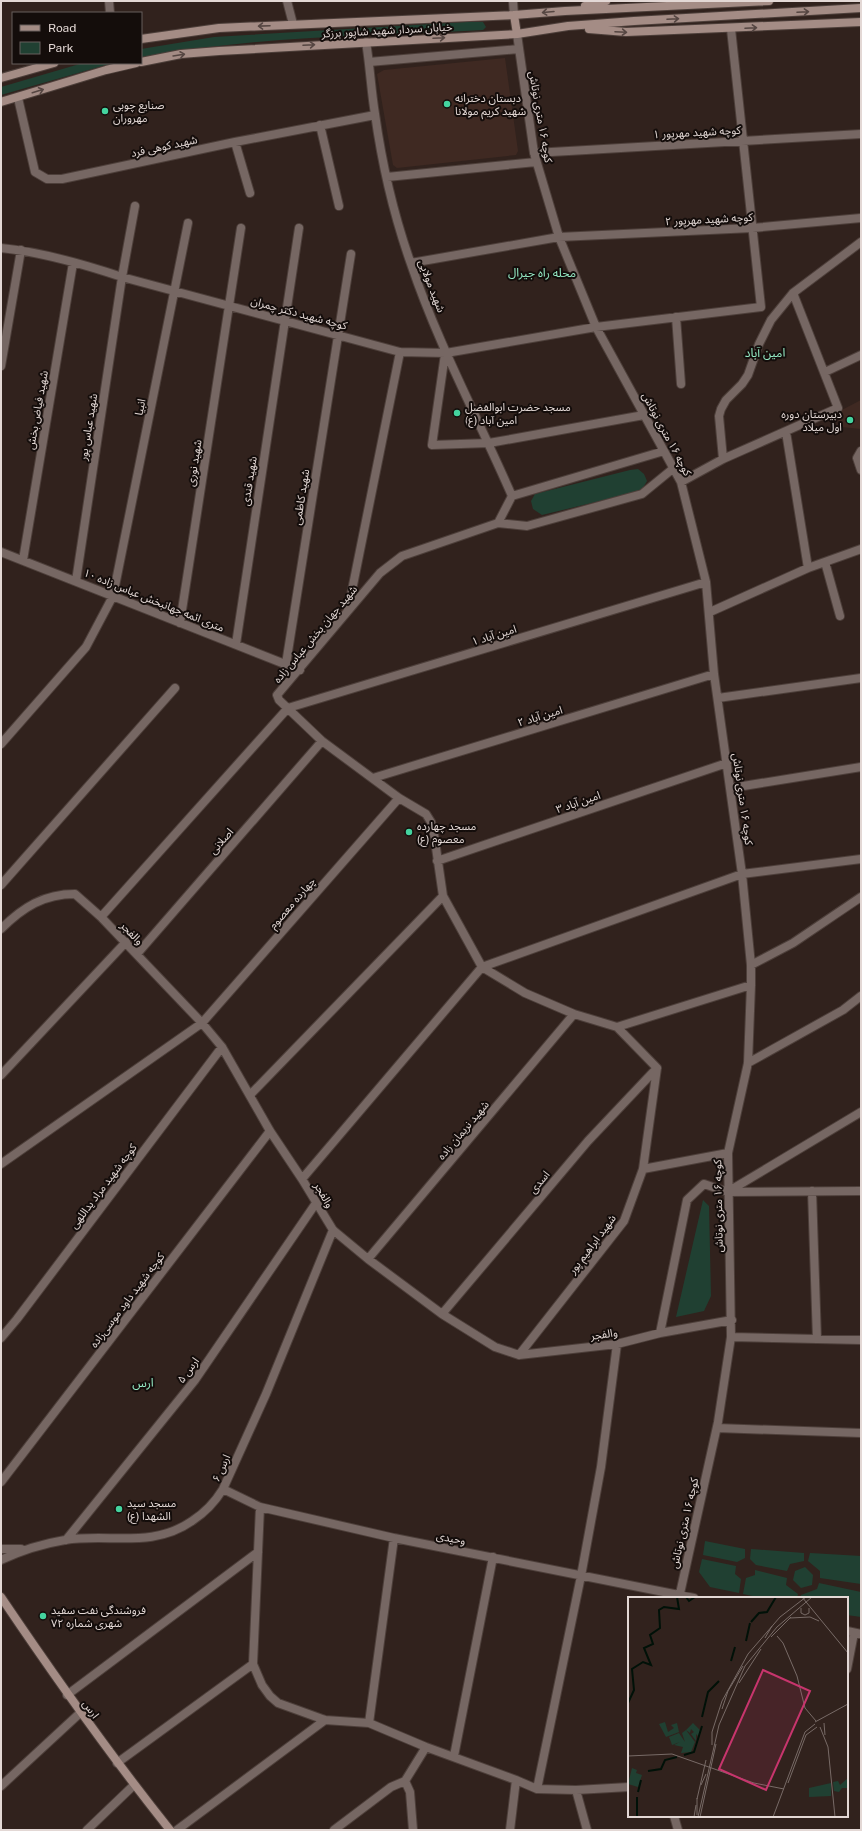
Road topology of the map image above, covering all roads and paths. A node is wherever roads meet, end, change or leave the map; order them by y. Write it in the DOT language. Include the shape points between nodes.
graph roads {
  1 [pos="109,1"];
  2 [pos="287,1"];
  3 [pos="513,1"];
  4 [pos="606,1"];
  5 [pos="769,1"];
  6 [pos="861,8"];
  7 [pos="564,11"];
  8 [pos="110,12"];
  9 [pos="514,15"];
  10 [pos="861,22"];
  11 [pos="292,24"];
  12 [pos="568,26"];
  13 [pos="731,29"];
  14 [pos="517,34"];
  15 [pos="142,39"];
  16 [pos="366,42"];
  17 [pos="519,49"];
  18 [pos="142,62"];
  19 [pos="369,62"];
  20 [pos="50,64"];
  21 [pos="132,64"];
  22 [pos="1,78"];
  23 [pos="18,98"];
  24 [pos="1,102"];
  25 [pos="375,115"];
  26 [pos="320,125"];
  27 [pos="861,134"];
  28 [pos="744,140"];
  29 [pos="235,142"];
  30 [pos="534,153"];
  31 [pos="536,162"];
  32 [pos="387,177"];
  33 [pos="250,193"];
  34 [pos="135,206"];
  35 [pos="339,206"];
  36 [pos="861,218"];
  37 [pos="188,222"];
  38 [pos="241,228"];
  39 [pos="299,228"];
  40 [pos="752,228"];
  41 [pos="559,237"];
  42 [pos="861,242"];
  43 [pos="1,248"];
  44 [pos="21,250"];
  45 [pos="351,254"];
  46 [pos="73,263"];
  47 [pos="411,263"];
  48 [pos="122,277"];
  49 [pos="175,290"];
  50 [pos="793,292"];
  51 [pos="230,306"];
  52 [pos="676,317"];
  53 [pos="285,321"];
  54 [pos="596,327"];
  55 [pos="338,334"];
  56 [pos="400,352"];
  57 [pos="446,353"];
  58 [pos="861,355"];
  59 [pos="1,366"];
  60 [pos="825,372"];
  61 [pos="681,384"];
  62 [pos="644,415"];
  63 [pos="786,432"];
  64 [pos="489,443"];
  65 [pos="664,451"];
  66 [pos="861,451"];
  67 [pos="723,459"];
  68 [pos="675,467"];
  69 [pos="861,470"];
  70 [pos="681,482"];
  71 [pos="512,496"];
  72 [pos="498,523"];
  73 [pos="861,549"];
  74 [pos="1,552"];
  75 [pos="23,560"];
  76 [pos="825,562"];
  77 [pos="808,568"];
  78 [pos="76,581"];
  79 [pos="706,582"];
  80 [pos="113,596"];
  81 [pos="348,611"];
  82 [pos="710,612"];
  83 [pos="840,616"];
  84 [pos="180,622"];
  85 [pos="236,644"];
  86 [pos="286,664"];
  87 [pos="300,670"];
  88 [pos="714,674"];
  89 [pos="861,678"];
  90 [pos="175,688"];
  91 [pos="718,698"];
  92 [pos="288,708"];
  93 [pos="322,742"];
  94 [pos="1,744"];
  95 [pos="727,763"];
  96 [pos="861,767"];
  97 [pos="373,778"];
  98 [pos="731,788"];
  99 [pos="399,798"];
  100 [pos="861,859"];
  101 [pos="437,861"];
  102 [pos="742,874"];
  103 [pos="1,885"];
  104 [pos="443,896"];
  105 [pos="861,897"];
  106 [pos="101,917"];
  107 [pos="1,929"];
  108 [pos="126,942"];
  109 [pos="137,954"];
  110 [pos="751,965"];
  111 [pos="482,967"];
  112 [pos="751,985"];
  113 [pos="861,996"];
  114 [pos="574,1014"];
  115 [pos="202,1022"];
  116 [pos="617,1027"];
  117 [pos="222,1047"];
  118 [pos="748,1063"];
  119 [pos="656,1068"];
  120 [pos="1,1075"];
  121 [pos="250,1095"];
  122 [pos="861,1112"];
  123 [pos="270,1131"];
  124 [pos="728,1153"];
  125 [pos="1,1164"];
  126 [pos="643,1169"];
  127 [pos="302,1179"];
  128 [pos="812,1191"];
  129 [pos="861,1191"];
  130 [pos="728,1192"];
  131 [pos="316,1204"];
  132 [pos="333,1230"];
  133 [pos="368,1259"];
  134 [pos="442,1314"];
  135 [pos="732,1320"];
  136 [pos="660,1333"];
  137 [pos="731,1337"];
  138 [pos="1,1338"];
  139 [pos="817,1339"];
  140 [pos="861,1340"];
  141 [pos="617,1344"];
  142 [pos="519,1355"];
  143 [pos="717,1428"];
  144 [pos="861,1433"];
  145 [pos="1,1482"];
  146 [pos="223,1488"];
  147 [pos="260,1507"];
  148 [pos="394,1538"];
  149 [pos="66,1540"];
  150 [pos="1,1549"];
  151 [pos="24,1549"];
  152 [pos="258,1552"];
  153 [pos="493,1557"];
  154 [pos="1,1560"];
  155 [pos="581,1576"];
  156 [pos="679,1596"];
  157 [pos="1,1597"];
  158 [pos="854,1633"];
  159 [pos="253,1664"];
  160 [pos="848,1664"];
  161 [pos="67,1694"];
  162 [pos="80,1713"];
  163 [pos="325,1720"];
  164 [pos="369,1724"];
  165 [pos="426,1747"];
  166 [pos="454,1756"];
  167 [pos="117,1763"];
  168 [pos="516,1780"];
  169 [pos="405,1781"];
  170 [pos="134,1785"];
  171 [pos="1,1786"];
  172 [pos="628,1787"];
  173 [pos="537,1789"];
  174 [pos="576,1790"];
  175 [pos="674,1817"];
  176 [pos="87,1830"];
  177 [pos="170,1830"];
  178 [pos="177,1830"];
  179 [pos="334,1830"];
  180 [pos="413,1830"];
  181 [pos="510,1830"];
  182 [pos="587,1830"];
  183 [pos="678,1830"];
  1 -- 8 [label="street"];
  2 -- 11 [label="street"];
  3 -- 9 [label="street"];
  4 -- 7 [label="main road"];
  5 -- 7 [label="main road, خیابان سردار شهید شاپور برزگر"];
  12 -- 6 [label="main road, خیابان سردار شهید شاپور برزگر, one-way"];
  7 -- 9 [label="main road, خیابان سردار شهید شاپور برزگر, one-way"];
  9 -- 11 [label="main road, خیابان سردار شهید شاپور برزگر"];
  9 -- 14 [label="main road"];
  13 -- 10 [label="main road, one-way"];
  11 -- 15 [label="main road, خیابان سردار شهید شاپور برزگر, one-way" via="219,28"];
  12 -- 13 [label="main road, one-way" via="626,32"];
  12 -- 14 [label="main road, خیابان سردار شهید شاپور برزگر"];
  13 -- 28 [label="street"];
  16 -- 14 [label="main road, خیابان سردار شهید شاپور برزگر, one-way"];
  14 -- 17 [label="street, کوچه ۱۶ متری نوتاش"];
  18 -- 16 [label="main road, خیابان سردار شهید شاپور برزگر, one-way" via="181,54"];
  16 -- 19 [label="street, شهید مولایی"];
  17 -- 19 [label="street"];
  17 -- 30 [label="street, کوچه ۱۶ متری نوتاش"];
  19 -- 25 [label="street, شهید مولایی"];
  20 -- 22 [label="main road"];
  23 -- 21 [label="main road, one-way"];
  23 -- 24 [label="main road"];
  23 -- 29 [label="street, شهید کوهی فرد" via="35,172 47,179 62,179"];
  25 -- 26 [label="street, شهید کوهی فرد"];
  25 -- 32 [label="street, شهید مولایی"];
  26 -- 29 [label="street, شهید کوهی فرد"];
  26 -- 35 [label="street"];
  27 -- 28 [label="street, کوچه شهید مهرپور ۱"];
  28 -- 30 [label="street, کوچه شهید مهرپور ۱"];
  28 -- 40 [label="street"];
  29 -- 33 [label="street"];
  30 -- 31 [label="street, کوچه ۱۶ متری نوتاش"];
  31 -- 32 [label="street"];
  31 -- 41 [label="street, کوچه ۱۶ متری نوتاش"];
  32 -- 47 [label="street, شهید مولایی"];
  34 -- 48 [label="street, شهید عباس پور"];
  36 -- 40 [label="street, کوچه شهید مهرپور ۲"];
  37 -- 49 [label="street, انبیا"];
  38 -- 51 [label="street, شهید نوری"];
  39 -- 53 [label="street, شهید قندی"];
  40 -- 41 [label="street, کوچه شهید مهرپور ۲"];
  40 -- 52 [label="street, کوچه شهید دکتر چمران" via="761,307"];
  41 -- 47 [label="street, کوچه شهید مهرپور ۲"];
  41 -- 54 [label="street, کوچه ۱۶ متری نوتاش"];
  42 -- 50 [label="street"];
  43 -- 44 [label="street, کوچه شهید دکتر چمران"];
  44 -- 46 [label="street, کوچه شهید دکتر چمران"];
  44 -- 59 [label="street"];
  45 -- 55 [label="street, شهید کاظمی"];
  46 -- 48 [label="street, کوچه شهید دکتر چمران"];
  46 -- 75 [label="street, شهید فیاض بخش"];
  47 -- 57 [label="street, شهید مولایی"];
  48 -- 49 [label="street, کوچه شهید دکتر چمران"];
  48 -- 78 [label="street, شهید عباس پور"];
  49 -- 51 [label="street, کوچه شهید دکتر چمران"];
  49 -- 80 [label="street, انبیا"];
  50 -- 60 [label="street"];
  50 -- 67 [label="street" via="771,320 748,375 721,409 719,416"];
  51 -- 53 [label="street, کوچه شهید دکتر چمران"];
  51 -- 84 [label="street, شهید نوری"];
  52 -- 54 [label="street, کوچه شهید دکتر چمران"];
  52 -- 61 [label="street"];
  53 -- 55 [label="street, کوچه شهید دکتر چمران"];
  53 -- 85 [label="street, شهید قندی"];
  54 -- 57 [label="street, کوچه شهید دکتر چمران"];
  54 -- 62 [label="street, کوچه ۱۶ متری نوتاش"];
  55 -- 56 [label="street, کوچه شهید دکتر چمران"];
  55 -- 86 [label="street, شهید کاظمی"];
  56 -- 57 [label="street, کوچه شهید دکتر چمران"];
  56 -- 81 [label="street"];
  57 -- 64 [label="street, شهید مولایی"];
  57 -- 64 [label="street" via="432,445"];
  58 -- 60 [label="street"];
  60 -- 63 [label="street" via="838,408"];
  62 -- 64 [label="street"];
  62 -- 65 [label="street, کوچه ۱۶ متری نوتاش"];
  63 -- 67 [label="street"];
  63 -- 77 [label="street"];
  64 -- 71 [label="street, شهید مولایی"];
  65 -- 68 [label="street, کوچه ۱۶ متری نوتاش"];
  65 -- 71 [label="street"];
  66 -- 69 [label="street" via="857,458"];
  67 -- 70 [label="street"];
  68 -- 70 [label="street, کوچه ۱۶ متری نوتاش"];
  68 -- 72 [label="street, شهید جهان بخش عباس زاده" via="642,494 527,526"];
  70 -- 79 [label="street, کوچه ۱۶ متری نوتاش"];
  71 -- 72 [label="street"];
  72 -- 81 [label="street, شهید جهان بخش عباس زاده" via="402,556 380,573"];
  73 -- 76 [label="street"];
  74 -- 75 [label="street, ۱۰ متری ائمه جهانبخش عباس زاده"];
  75 -- 78 [label="street, ۱۰ متری ائمه جهانبخش عباس زاده"];
  76 -- 77 [label="street"];
  76 -- 83 [label="street"];
  77 -- 82 [label="street"];
  78 -- 80 [label="street, ۱۰ متری ائمه جهانبخش عباس زاده"];
  79 -- 82 [label="street, کوچه ۱۶ متری نوتاش"];
  79 -- 92 [label="street, ۱ امین آباد"];
  80 -- 84 [label="street, ۱۰ متری ائمه جهانبخش عباس زاده"];
  80 -- 94 [label="street, انبیا" via="86,646"];
  81 -- 87 [label="street, شهید جهان بخش عباس زاده"];
  82 -- 88 [label="street, کوچه ۱۶ متری نوتاش"];
  84 -- 85 [label="street, ۱۰ متری ائمه جهانبخش عباس زاده"];
  85 -- 86 [label="street, ۱۰ متری ائمه جهانبخش عباس زاده"];
  86 -- 87 [label="street, ۱۰ متری ائمه جهانبخش عباس زاده"];
  87 -- 92 [label="street, شهید جهان بخش عباس زاده" via="278,695 279,700"];
  88 -- 91 [label="street, کوچه ۱۶ متری نوتاش"];
  88 -- 97 [label="street, ۲ امین آباد"];
  89 -- 91 [label="street"];
  90 -- 103 [label="street"];
  91 -- 95 [label="street, کوچه ۱۶ متری نوتاش"];
  92 -- 93 [label="street, شهید جهان بخش عباس زاده"];
  92 -- 106 [label="street"];
  93 -- 97 [label="street, شهید جهان بخش عباس زاده"];
  93 -- 109 [label="street, اصلانی"];
  95 -- 98 [label="street, کوچه ۱۶ متری نوتاش"];
  95 -- 101 [label="street, ۳ امین آباد"];
  96 -- 98 [label="street"];
  97 -- 99 [label="street, شهید جهان بخش عباس زاده"];
  98 -- 102 [label="street, کوچه ۱۶ متری نوتاش"];
  99 -- 101 [label="street, شهید جهان بخش عباس زاده" via="426,814 431,822"];
  99 -- 115 [label="street, چهارده معصوم"];
  100 -- 102 [label="street"];
  101 -- 104 [label="street, شهید جهان بخش عباس زاده"];
  102 -- 110 [label="street, کوچه ۱۶ متری نوتاش"];
  102 -- 111 [label="street"];
  104 -- 111 [label="street, شهید جهان بخش عباس زاده"];
  104 -- 121 [label="street"];
  105 -- 110 [label="street" via="793,943"];
  106 -- 107 [label="street, والفجر" via="75,894 59,894 44,898 14,916"];
  106 -- 108 [label="street, والفجر"];
  108 -- 109 [label="street, والفجر"];
  108 -- 120 [label="street"];
  109 -- 115 [label="street, والفجر"];
  110 -- 112 [label="street, کوچه ۱۶ متری نوتاش"];
  111 -- 114 [label="street" via="525,993"];
  111 -- 127 [label="street"];
  112 -- 116 [label="street"];
  112 -- 118 [label="street, کوچه ۱۶ متری نوتاش"];
  113 -- 118 [label="street" via="843,1010"];
  114 -- 116 [label="street"];
  114 -- 133 [label="street, شهید نریمان زاده"];
  115 -- 117 [label="street, والفجر"];
  115 -- 125 [label="street, چهارده معصوم"];
  116 -- 119 [label="street"];
  117 -- 121 [label="street, والفجر"];
  117 -- 138 [label="street, کوچه شهید مراد یداللهی"];
  118 -- 124 [label="street, کوچه ۱۶ متری نوتاش"];
  119 -- 126 [label="street, شهید ابراهیم پور"];
  119 -- 134 [label="street, اسدی" via="588,1141"];
  121 -- 123 [label="street, والفجر"];
  122 -- 130 [label="street"];
  123 -- 127 [label="street, والفجر"];
  123 -- 145 [label="street, کوچه شهید داود موسی‌زاده"];
  124 -- 126 [label="street"];
  124 -- 130 [label="street, کوچه ۱۶ متری نوتاش"];
  126 -- 142 [label="street, شهید ابراهیم پور" via="624,1221"];
  127 -- 131 [label="street, والفجر"];
  128 -- 129 [label="street"];
  128 -- 130 [label="street"];
  128 -- 139 [label="street"];
  130 -- 135 [label="street, کوچه ۱۶ متری نوتاش"];
  130 -- 136 [label="street" via="704,1184 687,1200"];
  131 -- 132 [label="street, والفجر"];
  131 -- 149 [label="street, ارس ۵" via="195,1380"];
  132 -- 133 [label="street, والفجر"];
  132 -- 146 [label="street, ارس ۶" via="266,1394"];
  133 -- 134 [label="street, والفجر"];
  134 -- 142 [label="street, والفجر" via="495,1347"];
  135 -- 136 [label="street, والفجر"];
  135 -- 137 [label="street, کوچه ۱۶ متری نوتاش"];
  136 -- 141 [label="street, والفجر"];
  137 -- 139 [label="street"];
  137 -- 143 [label="street, کوچه ۱۶ متری نوتاش"];
  139 -- 140 [label="street"];
  141 -- 142 [label="street, والفجر"];
  141 -- 155 [label="street" via="601,1467"];
  143 -- 144 [label="street"];
  143 -- 156 [label="street, کوچه ۱۶ متری نوتاش"];
  146 -- 147 [label="street, وحیدی"];
  146 -- 149 [label="street, ارس ۶" via="216,1502 179,1531 157,1537"];
  147 -- 148 [label="street, وحیدی"];
  147 -- 152 [label="street"];
  148 -- 153 [label="street, وحیدی"];
  148 -- 164 [label="street"];
  149 -- 151 [label="street, ارس ۶"];
  150 -- 151 [label="street"];
  151 -- 154 [label="street, ارس ۶"];
  152 -- 159 [label="street"];
  152 -- 161 [label="street"];
  153 -- 155 [label="street, وحیدی"];
  153 -- 166 [label="street"];
  155 -- 156 [label="street, وحیدی"];
  155 -- 173 [label="street"];
  157 -- 161 [label="main road, ارس"];
  158 -- 160 [label="street"];
  159 -- 163 [label="street" via="262,1685 278,1703"];
  159 -- 167 [label="street"];
  161 -- 162 [label="main road, ارس"];
  162 -- 167 [label="main road, ارس"];
  162 -- 171 [label="street"];
  163 -- 164 [label="street"];
  163 -- 178 [label="street"];
  164 -- 165 [label="street"];
  165 -- 166 [label="street"];
  165 -- 169 [label="street"];
  166 -- 168 [label="street"];
  167 -- 170 [label="main road, ارس"];
  168 -- 173 [label="street"];
  168 -- 181 [label="street"];
  169 -- 179 [label="street" via="391,1788"];
  169 -- 180 [label="street" via="410,1792"];
  170 -- 176 [label="street"];
  170 -- 177 [label="main road, ارس"];
  172 -- 174 [label="street"];
  173 -- 174 [label="street"];
  174 -- 182 [label="street"];
  175 -- 183 [label="street"];
}
